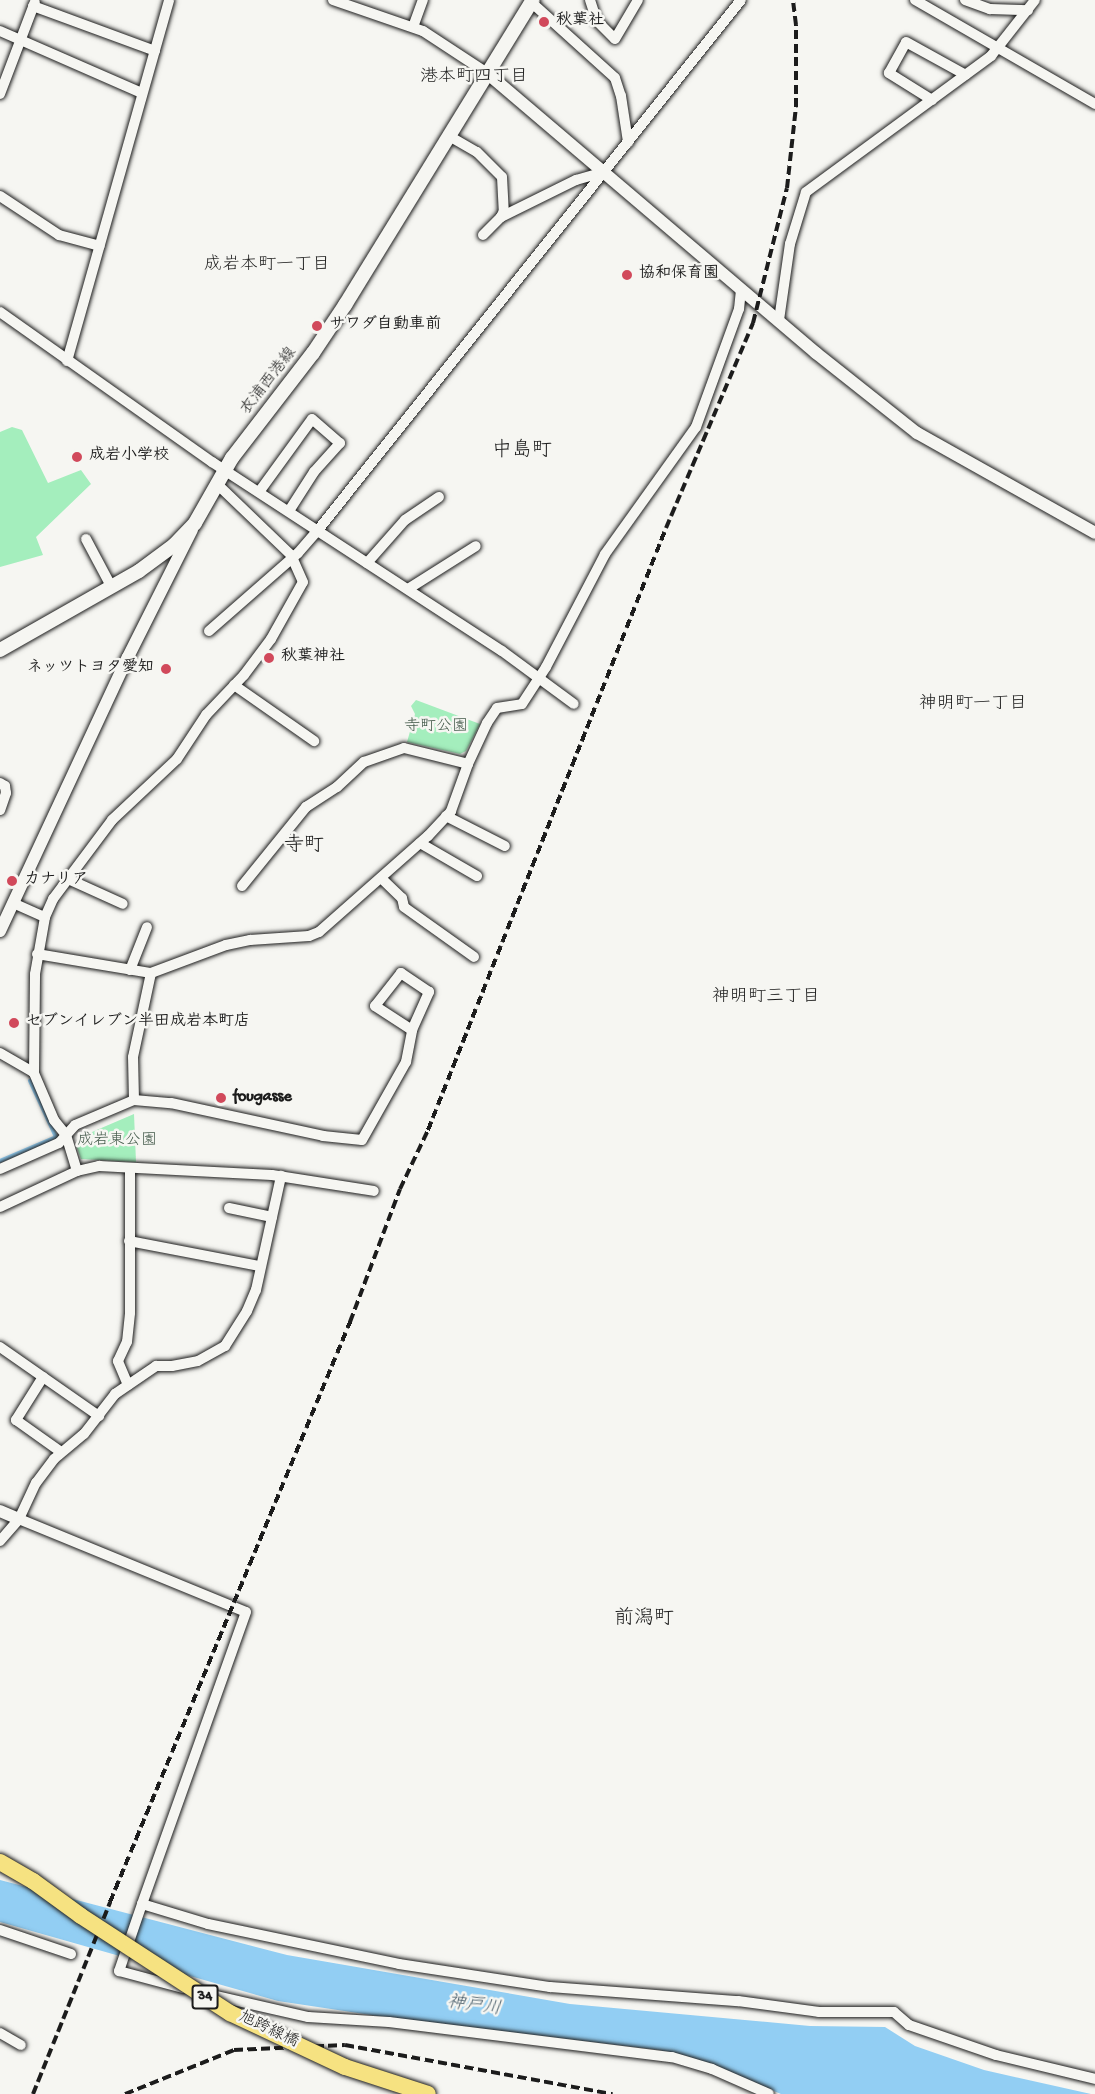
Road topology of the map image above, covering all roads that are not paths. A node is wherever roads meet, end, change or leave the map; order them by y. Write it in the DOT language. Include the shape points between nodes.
graph roads {
  1 [pos="169,0"];
  2 [pos="333,0"];
  3 [pos="423,0"];
  4 [pos="590,0"];
  5 [pos="638,0"];
  6 [pos="741,0"];
  7 [pos="915,0"];
  8 [pos="965,0"];
  9 [pos="1035,0"];
  10 [pos="532,1"];
  11 [pos="34,3"];
  12 [pos="1028,10"];
  13 [pos="413,27"];
  14 [pos="0,31"];
  15 [pos="20,40"];
  16 [pos="999,48"];
  17 [pos="154,51"];
  18 [pos="488,73"];
  19 [pos="966,75"];
  20 [pos="142,93"];
  21 [pos="0,94"];
  22 [pos="932,100"];
  23 [pos="1095,104"];
  24 [pos="449,136"];
  25 [pos="628,142"];
  26 [pos="604,172"];
  27 [pos="0,196"];
  28 [pos="501,217"];
  29 [pos="483,234"];
  30 [pos="100,246"];
  31 [pos="741,289"];
  32 [pos="0,312"];
  33 [pos="779,320"];
  34 [pos="68,360"];
  35 [pos="225,470"];
  36 [pos="217,484"];
  37 [pos="259,492"];
  38 [pos="440,497"];
  39 [pos="288,511"];
  40 [pos="195,523"];
  41 [pos="318,530"];
  42 [pos="1095,533"];
  43 [pos="86,539"];
  44 [pos="476,546"];
  45 [pos="292,558"];
  46 [pos="152,562"];
  47 [pos="367,563"];
  48 [pos="169,576"];
  49 [pos="111,586"];
  50 [pos="408,589"];
  51 [pos="209,631"];
  52 [pos="0,650"];
  53 [pos="540,677"];
  54 [pos="234,685"];
  55 [pos="574,704"];
  56 [pos="314,741"];
  57 [pos="468,764"];
  58 [pos="0,783"];
  59 [pos="0,810"];
  60 [pos="447,816"];
  61 [pos="420,843"];
  62 [pos="505,846"];
  63 [pos="477,876"];
  64 [pos="381,878"];
  65 [pos="68,879"];
  66 [pos="242,886"];
  67 [pos="13,903"];
  68 [pos="123,904"];
  69 [pos="45,917"];
  70 [pos="147,927"];
  71 [pos="0,931"];
  72 [pos="37,954"];
  73 [pos="474,957"];
  74 [pos="130,970"];
  75 [pos="151,973"];
  76 [pos="412,1030"];
  77 [pos="0,1053"];
  78 [pos="34,1073"];
  79 [pos="135,1100"];
  80 [pos="66,1136"];
  81 [pos="130,1168"];
  82 [pos="0,1169"];
  83 [pos="77,1171"];
  84 [pos="281,1176"];
  85 [pos="374,1191"];
  86 [pos="0,1207"];
  87 [pos="229,1208"];
  88 [pos="272,1217"];
  89 [pos="129,1241"];
  90 [pos="259,1266"];
  91 [pos="0,1347"];
  92 [pos="43,1377"];
  93 [pos="128,1385"];
  94 [pos="99,1416"];
  95 [pos="61,1452"];
  96 [pos="0,1512"];
  97 [pos="19,1519"];
  98 [pos="0,1541"];
  99 [pos="0,1862"];
  100 [pos="0,1871"];
  101 [pos="142,1904"];
  102 [pos="0,1930"];
  103 [pos="71,1954"];
  104 [pos="0,2033"];
  105 [pos="21,2045"];
  106 [pos="1095,2079"];
  107 [pos="401,2094"];
  108 [pos="428,2094"];
  109 [pos="769,2094"];
  1 -- 17 [label="street"];
  2 -- 13 [label="street"];
  3 -- 13 [label="street"];
  4 -- 5 [label="street" via="597,21 615,39"];
  6 -- 25 [label="street"];
  7 -- 16 [label="street"];
  8 -- 12 [label="street" via="990,9"];
  9 -- 12 [label="street"];
  10 -- 18 [label="main road, 衣浦西港線"];
  10 -- 25 [label="street" via="615,78"];
  11 -- 15 [label="street"];
  11 -- 17 [label="street"];
  12 -- 16 [label="street"];
  13 -- 18 [label="street"];
  14 -- 15 [label="street"];
  15 -- 20 [label="street"];
  15 -- 21 [label="street"];
  16 -- 19 [label="street"];
  16 -- 23 [label="street"];
  17 -- 20 [label="street"];
  18 -- 24 [label="main road, 衣浦西港線"];
  18 -- 26 [label="street"];
  19 -- 22 [label="street"];
  19 -- 22 [label="street" via="906,42 889,73"];
  20 -- 30 [label="street"];
  22 -- 33 [label="street" via="806,192 790,244"];
  24 -- 28 [label="street" via="477,152 502,177"];
  24 -- 35 [label="main road, 衣浦西港線" via="313,353"];
  25 -- 26 [label="street"];
  26 -- 28 [label="street" via="576,180"];
  26 -- 31 [label="street"];
  26 -- 41 [label="street"];
  27 -- 30 [label="street" via="59,235"];
  28 -- 29 [label="street"];
  30 -- 34 [label="street"];
  31 -- 33 [label="street"];
  31 -- 53 [label="street" via="739,309 696,427 605,554"];
  32 -- 34 [label="street"];
  33 -- 42 [label="street" via="917,433"];
  34 -- 35 [label="street"];
  35 -- 36 [label="main road, 衣浦西港線"];
  35 -- 37 [label="street"];
  36 -- 40 [label="main road, 衣浦西港線"];
  36 -- 45 [label="street" via="274,536"];
  37 -- 39 [label="street"];
  37 -- 39 [label="street" via="312,419 340,443 314,472"];
  38 -- 47 [label="street" via="405,520"];
  39 -- 41 [label="street"];
  40 -- 46 [label="main road, 衣浦西港線"];
  40 -- 48 [label="street"];
  41 -- 45 [label="street"];
  41 -- 47 [label="street"];
  43 -- 49 [label="street"];
  44 -- 50 [label="street"];
  45 -- 51 [label="street"];
  45 -- 54 [label="street" via="303,582 271,639"];
  46 -- 48 [label="street" via="162,562"];
  46 -- 49 [label="main road, 衣浦西港線"];
  47 -- 50 [label="street"];
  48 -- 67 [label="street"];
  49 -- 52 [label="main road, 衣浦西港線"];
  50 -- 53 [label="street"];
  53 -- 55 [label="street"];
  53 -- 57 [label="street" via="522,704 497,708"];
  54 -- 56 [label="street"];
  54 -- 65 [label="street" via="206,715 177,759 112,820"];
  57 -- 60 [label="street"];
  57 -- 66 [label="street" via="405,748 364,762 306,807"];
  58 -- 59 [label="street" via="6,793"];
  60 -- 61 [label="street"];
  60 -- 62 [label="street"];
  61 -- 63 [label="street"];
  61 -- 64 [label="street"];
  64 -- 73 [label="street" via="402,898 404,907"];
  64 -- 75 [label="street" via="319,932 226,945"];
  65 -- 68 [label="street"];
  65 -- 69 [label="street"];
  67 -- 69 [label="street"];
  67 -- 71 [label="street"];
  69 -- 72 [label="street"];
  70 -- 74 [label="street"];
  72 -- 74 [label="street"];
  72 -- 78 [label="street"];
  74 -- 75 [label="street"];
  75 -- 79 [label="street" via="132,1057"];
  76 -- 76 [label="street" via="375,1006 401,973 429,992"];
  76 -- 79 [label="street" via="406,1062 362,1140 323,1136 171,1103"];
  77 -- 78 [label="street"];
  78 -- 80 [label="street" via="54,1120"];
  79 -- 80 [label="street" via="75,1125"];
  80 -- 82 [label="street"];
  80 -- 83 [label="street"];
  81 -- 83 [label="street" via="99,1166"];
  81 -- 84 [label="street"];
  81 -- 89 [label="street"];
  83 -- 86 [label="street"];
  84 -- 85 [label="street"];
  84 -- 88 [label="street"];
  87 -- 88 [label="street"];
  88 -- 90 [label="street"];
  89 -- 90 [label="street"];
  89 -- 93 [label="street" via="130,1313 127,1342 118,1362"];
  90 -- 93 [label="street" via="256,1290 225,1346 198,1361 156,1366"];
  91 -- 92 [label="street"];
  92 -- 94 [label="street"];
  92 -- 95 [label="street" via="16,1420"];
  93 -- 94 [label="street" via="110,1399"];
  94 -- 95 [label="street"];
  95 -- 97 [label="street" via="36,1483"];
  96 -- 97 [label="street"];
  97 -- 98 [label="street"];
  97 -- 101 [label="street" via="246,1612"];
  99 -- 108 [label="main road, 旭跨線橋 / 34, bridge" via="230,2013 345,2067"];
  100 -- 107 [label="main road, 旭跨線橋 / 34" via="228,2019 342,2073"];
  101 -- 106 [label="street" via="208,1924 399,1964 550,1987 738,2001 819,2012 894,2012 909,2025 996,2055"];
  101 -- 109 [label="street" via="119,1971 281,2012 664,2056 692,2062"];
  102 -- 103 [label="street"];
  104 -- 105 [label="street"];
}
